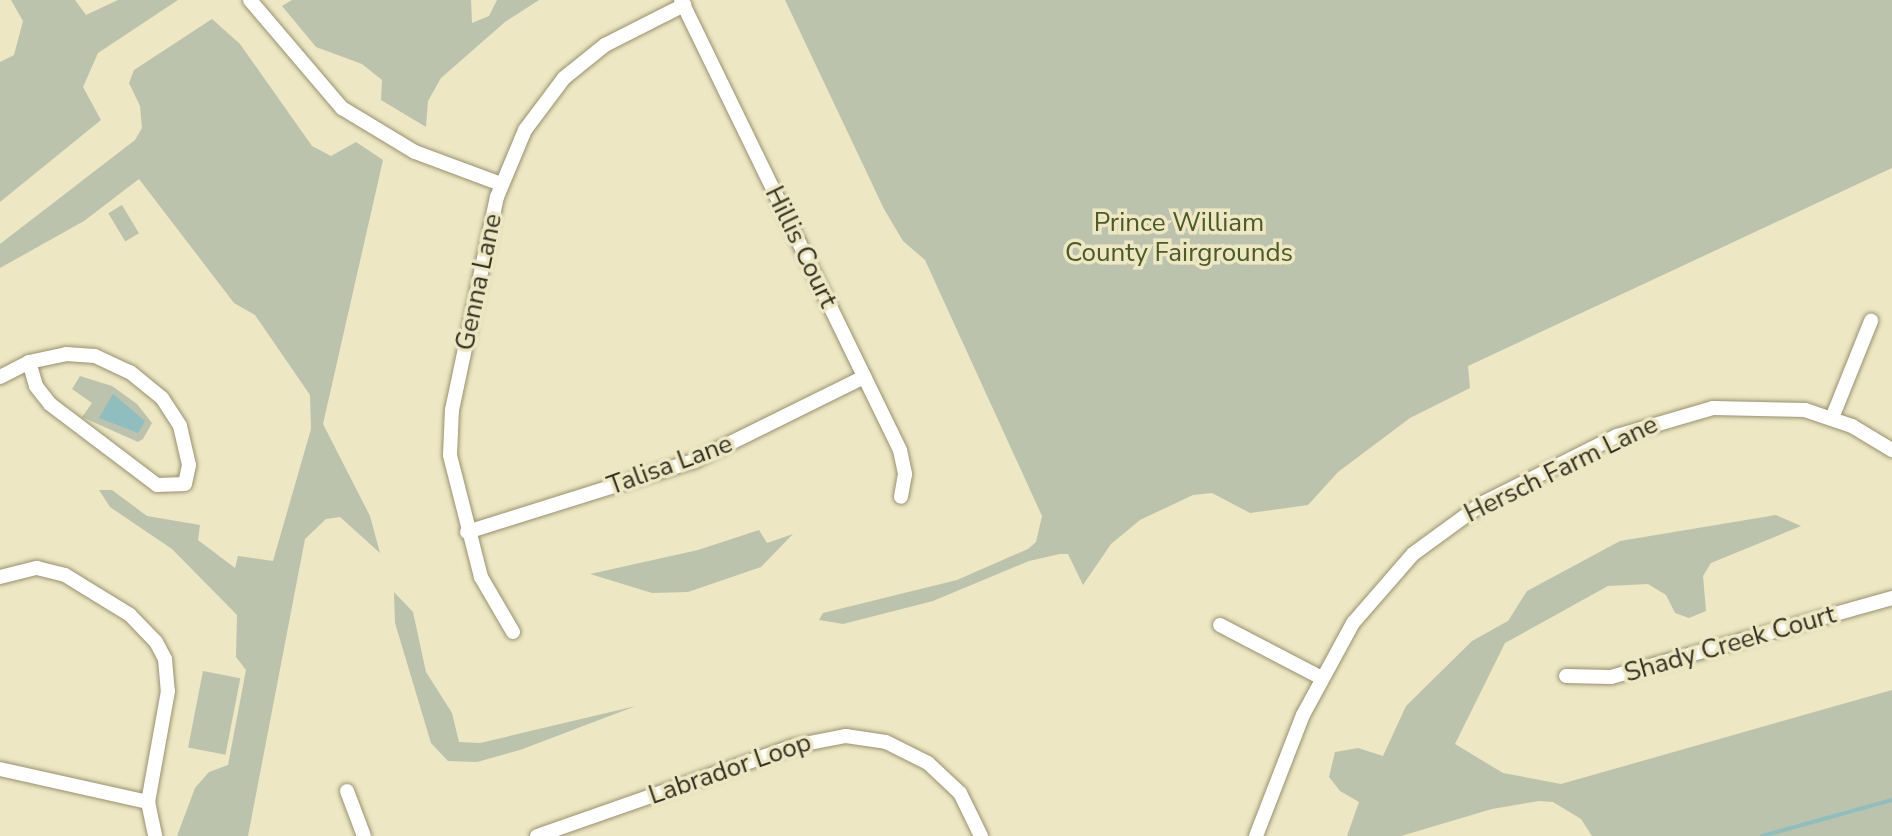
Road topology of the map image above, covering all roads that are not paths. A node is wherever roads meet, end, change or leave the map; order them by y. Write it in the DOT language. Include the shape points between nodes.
graph roads {
  1 [pos="250,0"];
  2 [pos="682,3"];
  3 [pos="501,184"];
  4 [pos="1871,321"];
  5 [pos="29,362"];
  6 [pos="0,377"];
  7 [pos="864,377"];
  8 [pos="1832,418"];
  9 [pos="1892,450"];
  10 [pos="901,497"];
  11 [pos="467,532"];
  12 [pos="0,577"];
  13 [pos="1892,598"];
  14 [pos="1220,625"];
  15 [pos="513,632"];
  16 [pos="1566,676"];
  17 [pos="1320,677"];
  18 [pos="0,769"];
  19 [pos="347,791"];
  20 [pos="148,802"];
  21 [pos="155,836"];
  22 [pos="364,836"];
  23 [pos="537,836"];
  24 [pos="981,836"];
  25 [pos="1256,836"];
  1 -- 3 [label="street" via="342,108 415,152"];
  2 -- 3 [label="street, Genna Lane" via="605,45 564,78 525,130"];
  2 -- 7 [label="street, Hillis Court"];
  3 -- 11 [label="street, Genna Lane" via="450,430 453,479"];
  4 -- 8 [label="street"];
  5 -- 5 [label="street" via="66,354 95,356 149,385 180,426 189,465 185,484 157,485 50,404 36,386"];
  5 -- 6 [label="street"];
  7 -- 10 [label="street, Hillis Court" via="903,459"];
  7 -- 11 [label="street, Talisa Lane" via="694,461"];
  8 -- 9 [label="street, Hersch Farm Lane"];
  8 -- 17 [label="street, Hersch Farm Lane" via="1744,405 1676,414 1617,436 1483,503 1413,554 1369,600"];
  11 -- 15 [label="street, Genna Lane" via="481,577"];
  12 -- 20 [label="street" via="37,568 65,575 130,615 156,642 165,659 168,691"];
  13 -- 16 [label="street, Shady Creek Court" via="1611,677"];
  14 -- 17 [label="street"];
  17 -- 25 [label="street, Hersch Farm Lane"];
  18 -- 20 [label="street"];
  19 -- 22 [label="street"];
  20 -- 21 [label="street"];
  23 -- 24 [label="street, Labrador Loop" via="794,746 846,736 886,742 928,763 960,793"];
}
